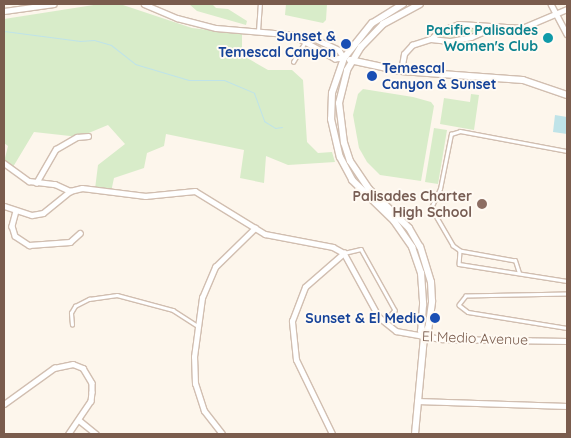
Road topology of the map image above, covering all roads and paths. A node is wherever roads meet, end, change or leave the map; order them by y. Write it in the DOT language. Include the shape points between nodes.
graph roads {
  1 [pos="54,4"];
  2 [pos="144,4"];
  3 [pos="260,4"];
  4 [pos="403,4"];
  5 [pos="420,4"];
  6 [pos="551,4"];
  7 [pos="567,9"];
  8 [pos="4,11"];
  9 [pos="555,14"];
  10 [pos="492,28"];
  11 [pos="258,31"];
  12 [pos="567,34"];
  13 [pos="292,35"];
  14 [pos="431,39"];
  15 [pos="304,44"];
  16 [pos="344,58"];
  17 [pos="352,60"];
  18 [pos="293,62"];
  19 [pos="401,72"];
  20 [pos="567,95"];
  21 [pos="88,136"];
  22 [pos="567,152"];
  23 [pos="4,163"];
  24 [pos="36,182"];
  25 [pos="70,191"];
  26 [pos="4,206"];
  27 [pos="16,211"];
  28 [pos="255,228"];
  29 [pos="80,233"];
  30 [pos="460,251"];
  31 [pos="344,253"];
  32 [pos="519,273"];
  33 [pos="567,281"];
  34 [pos="567,294"];
  35 [pos="384,323"];
  36 [pos="72,325"];
  37 [pos="198,326"];
  38 [pos="567,328"];
  39 [pos="424,337"];
  40 [pos="567,341"];
  41 [pos="417,401"];
  42 [pos="4,404"];
  43 [pos="567,406"];
  44 [pos="79,420"];
  45 [pos="69,434"];
  46 [pos="96,434"];
  47 [pos="222,434"];
  48 [pos="332,434"];
  49 [pos="415,434"];
  1 -- 8 [label="street"];
  2 -- 11 [label="street" via="193,22"];
  3 -- 11 [label="lane"];
  4 -- 16 [label="main road" via="372,23"];
  5 -- 17 [label="main road" via="383,24"];
  6 -- 9 [label="street"];
  7 -- 9 [label="street"];
  9 -- 10 [label="street" via="522,28"];
  9 -- 12 [label="street"];
  10 -- 14 [label="street" via="458,40"];
  10 -- 14 [label="street" via="459,24 440,31"];
  11 -- 13 [label="street"];
  13 -- 15 [label="street"];
  13 -- 16 [label="street" via="320,40 339,50"];
  14 -- 19 [label="street" via="408,48"];
  15 -- 16 [label="street" via="335,59"];
  15 -- 18 [label="lane"];
  16 -- 17 [label="main road"];
  16 -- 39 [label="main road" via="331,105 335,143 352,180 394,221 412,247 421,273 421,330"];
  17 -- 19 [label="main road"];
  17 -- 39 [label="main road" via="339,103 344,143 360,178 409,228 420,247 431,282 432,301 428,331"];
  19 -- 20 [label="main road" via="498,76 528,81"];
  21 -- 24 [label="street" via="77,137 56,148"];
  22 -- 30 [label="lane" via="460,131 451,134 440,190 431,208 453,246"];
  23 -- 24 [label="street"];
  24 -- 25 [label="street" via="55,184"];
  25 -- 27 [label="street" via="43,213 32,215"];
  25 -- 28 [label="street" via="92,188 144,196 195,191"];
  26 -- 27 [label="street"];
  27 -- 29 [label="street" via="12,226 15,236 28,245 70,242"];
  28 -- 31 [label="street" via="274,236 333,247"];
  28 -- 37 [label="street" via="209,275"];
  30 -- 32 [label="lane" via="516,261"];
  30 -- 32 [label="lane" via="460,264"];
  31 -- 35 [label="street"];
  31 -- 35 [label="lane" via="361,249 395,310"];
  31 -- 48 [label="street" via="305,287 292,321 296,360"];
  32 -- 33 [label="lane"];
  34 -- 38 [label="lane" via="466,296 459,305 468,312"];
  35 -- 39 [label="street, El Medio Avenue" via="396,331"];
  36 -- 37 [label="lane" via="71,313 75,306 89,299 117,295 173,310"];
  37 -- 47 [label="street" via="195,384 204,411"];
  39 -- 40 [label="street, El Medio Avenue"];
  39 -- 41 [label="main road"];
  41 -- 43 [label="street"];
  41 -- 49 [label="main road"];
  42 -- 44 [label="street" via="54,368 73,364 83,368 92,383 91,401"];
  44 -- 45 [label="street"];
  44 -- 46 [label="street"];
}
